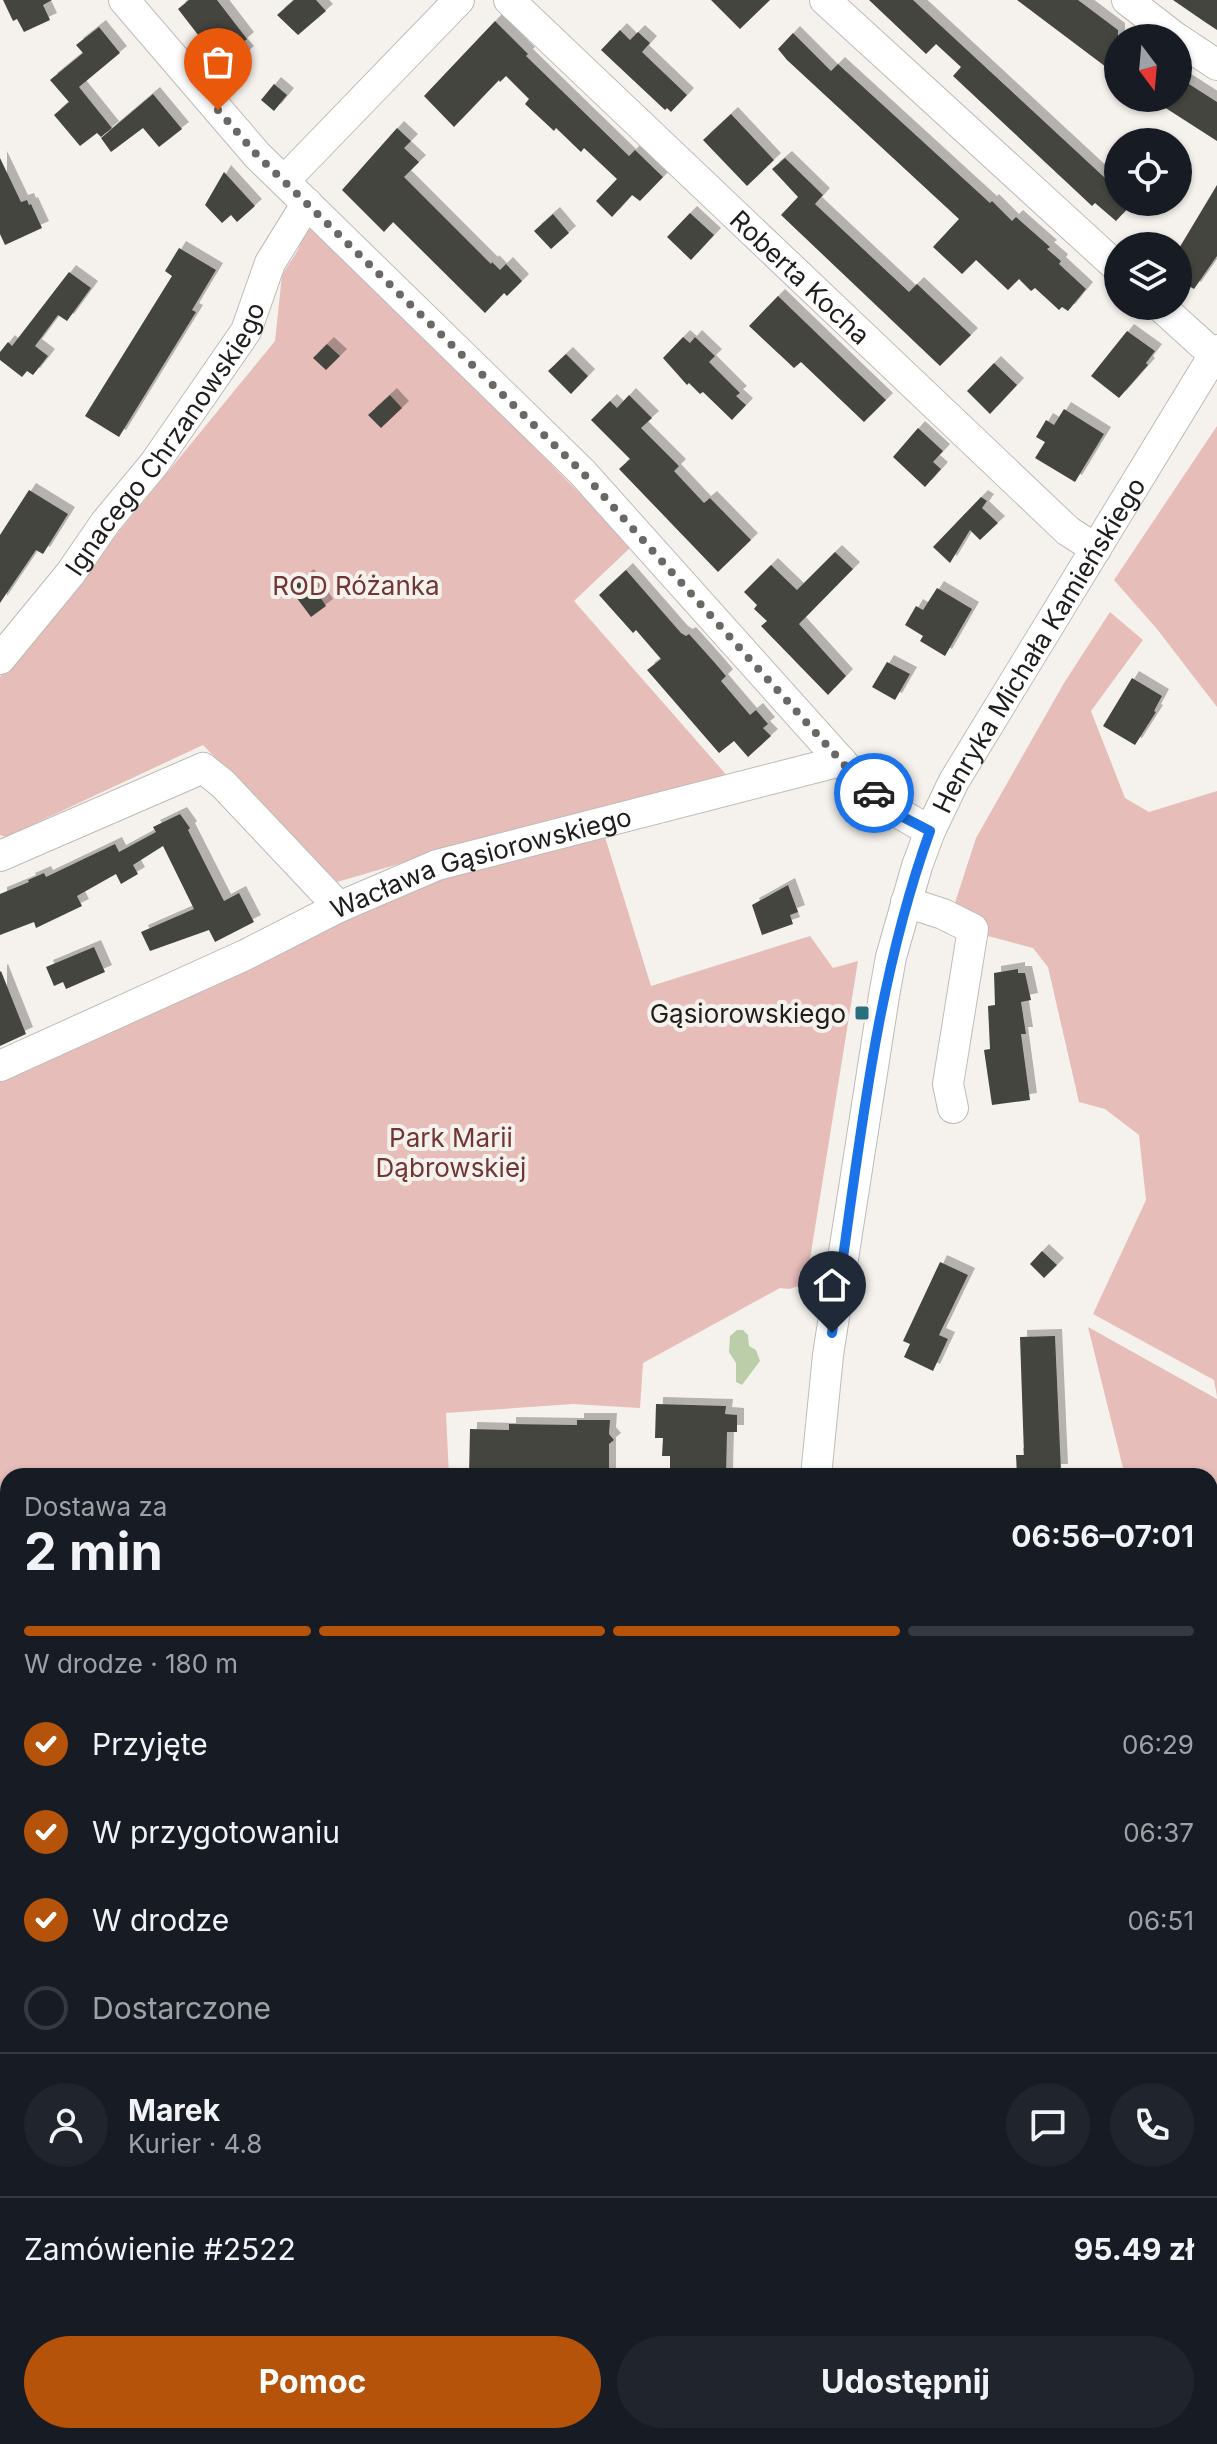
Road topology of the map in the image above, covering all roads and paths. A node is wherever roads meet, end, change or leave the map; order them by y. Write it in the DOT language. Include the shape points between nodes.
graph roads {
  1 [pos="124,0"];
  2 [pos="459,0"];
  3 [pos="509,0"];
  4 [pos="825,0"];
  5 [pos="1127,0"];
  6 [pos="1158,24"];
  7 [pos="1192,49"];
  8 [pos="1217,65"];
  9 [pos="285,180"];
  10 [pos="307,203"];
  11 [pos="1104,255"];
  12 [pos="1176,320"];
  13 [pos="1215,353"];
  14 [pos="1096,549"];
  15 [pos="0,659"];
  16 [pos="841,761"];
  17 [pos="930,831"];
  18 [pos="0,856"];
  19 [pos="906,902"];
  20 [pos="339,907"];
  21 [pos="0,1066"];
  22 [pos="953,1108"];
  23 [pos="817,1468"];
  1 -- 9 [label="street" via="257,155"];
  2 -- 9 [label="street"];
  3 -- 14 [label="street, Roberta Kocha" via="1068,531"];
  4 -- 11 [label="street"];
  5 -- 6 [label="street"];
  7 -- 8 [label="street"];
  9 -- 10 [label="street"];
  10 -- 15 [label="street, Ignacego Chrzanowskiego" via="270,263 246,331 154,464"];
  10 -- 16 [label="street" via="582,472"];
  12 -- 13 [label="street"];
  13 -- 14 [label="street, Henryka Michała Kamieńskiego"];
  14 -- 17 [label="street, Henryka Michała Kamieńskiego" via="977,740"];
  16 -- 17 [label="street" via="890,808"];
  16 -- 20 [label="street, Wacława Gąsiorowskiego" via="475,853"];
  17 -- 19 [label="street, Henryka Michała Kamieńskiego"];
  18 -- 20 [label="street, Wacława Gąsiorowskiego" via="203,768"];
  19 -- 22 [label="street" via="973,929 948,1084"];
  19 -- 23 [label="street, Henryka Michała Kamieńskiego" via="877,1036 828,1355"];
  20 -- 21 [label="street"];
}
